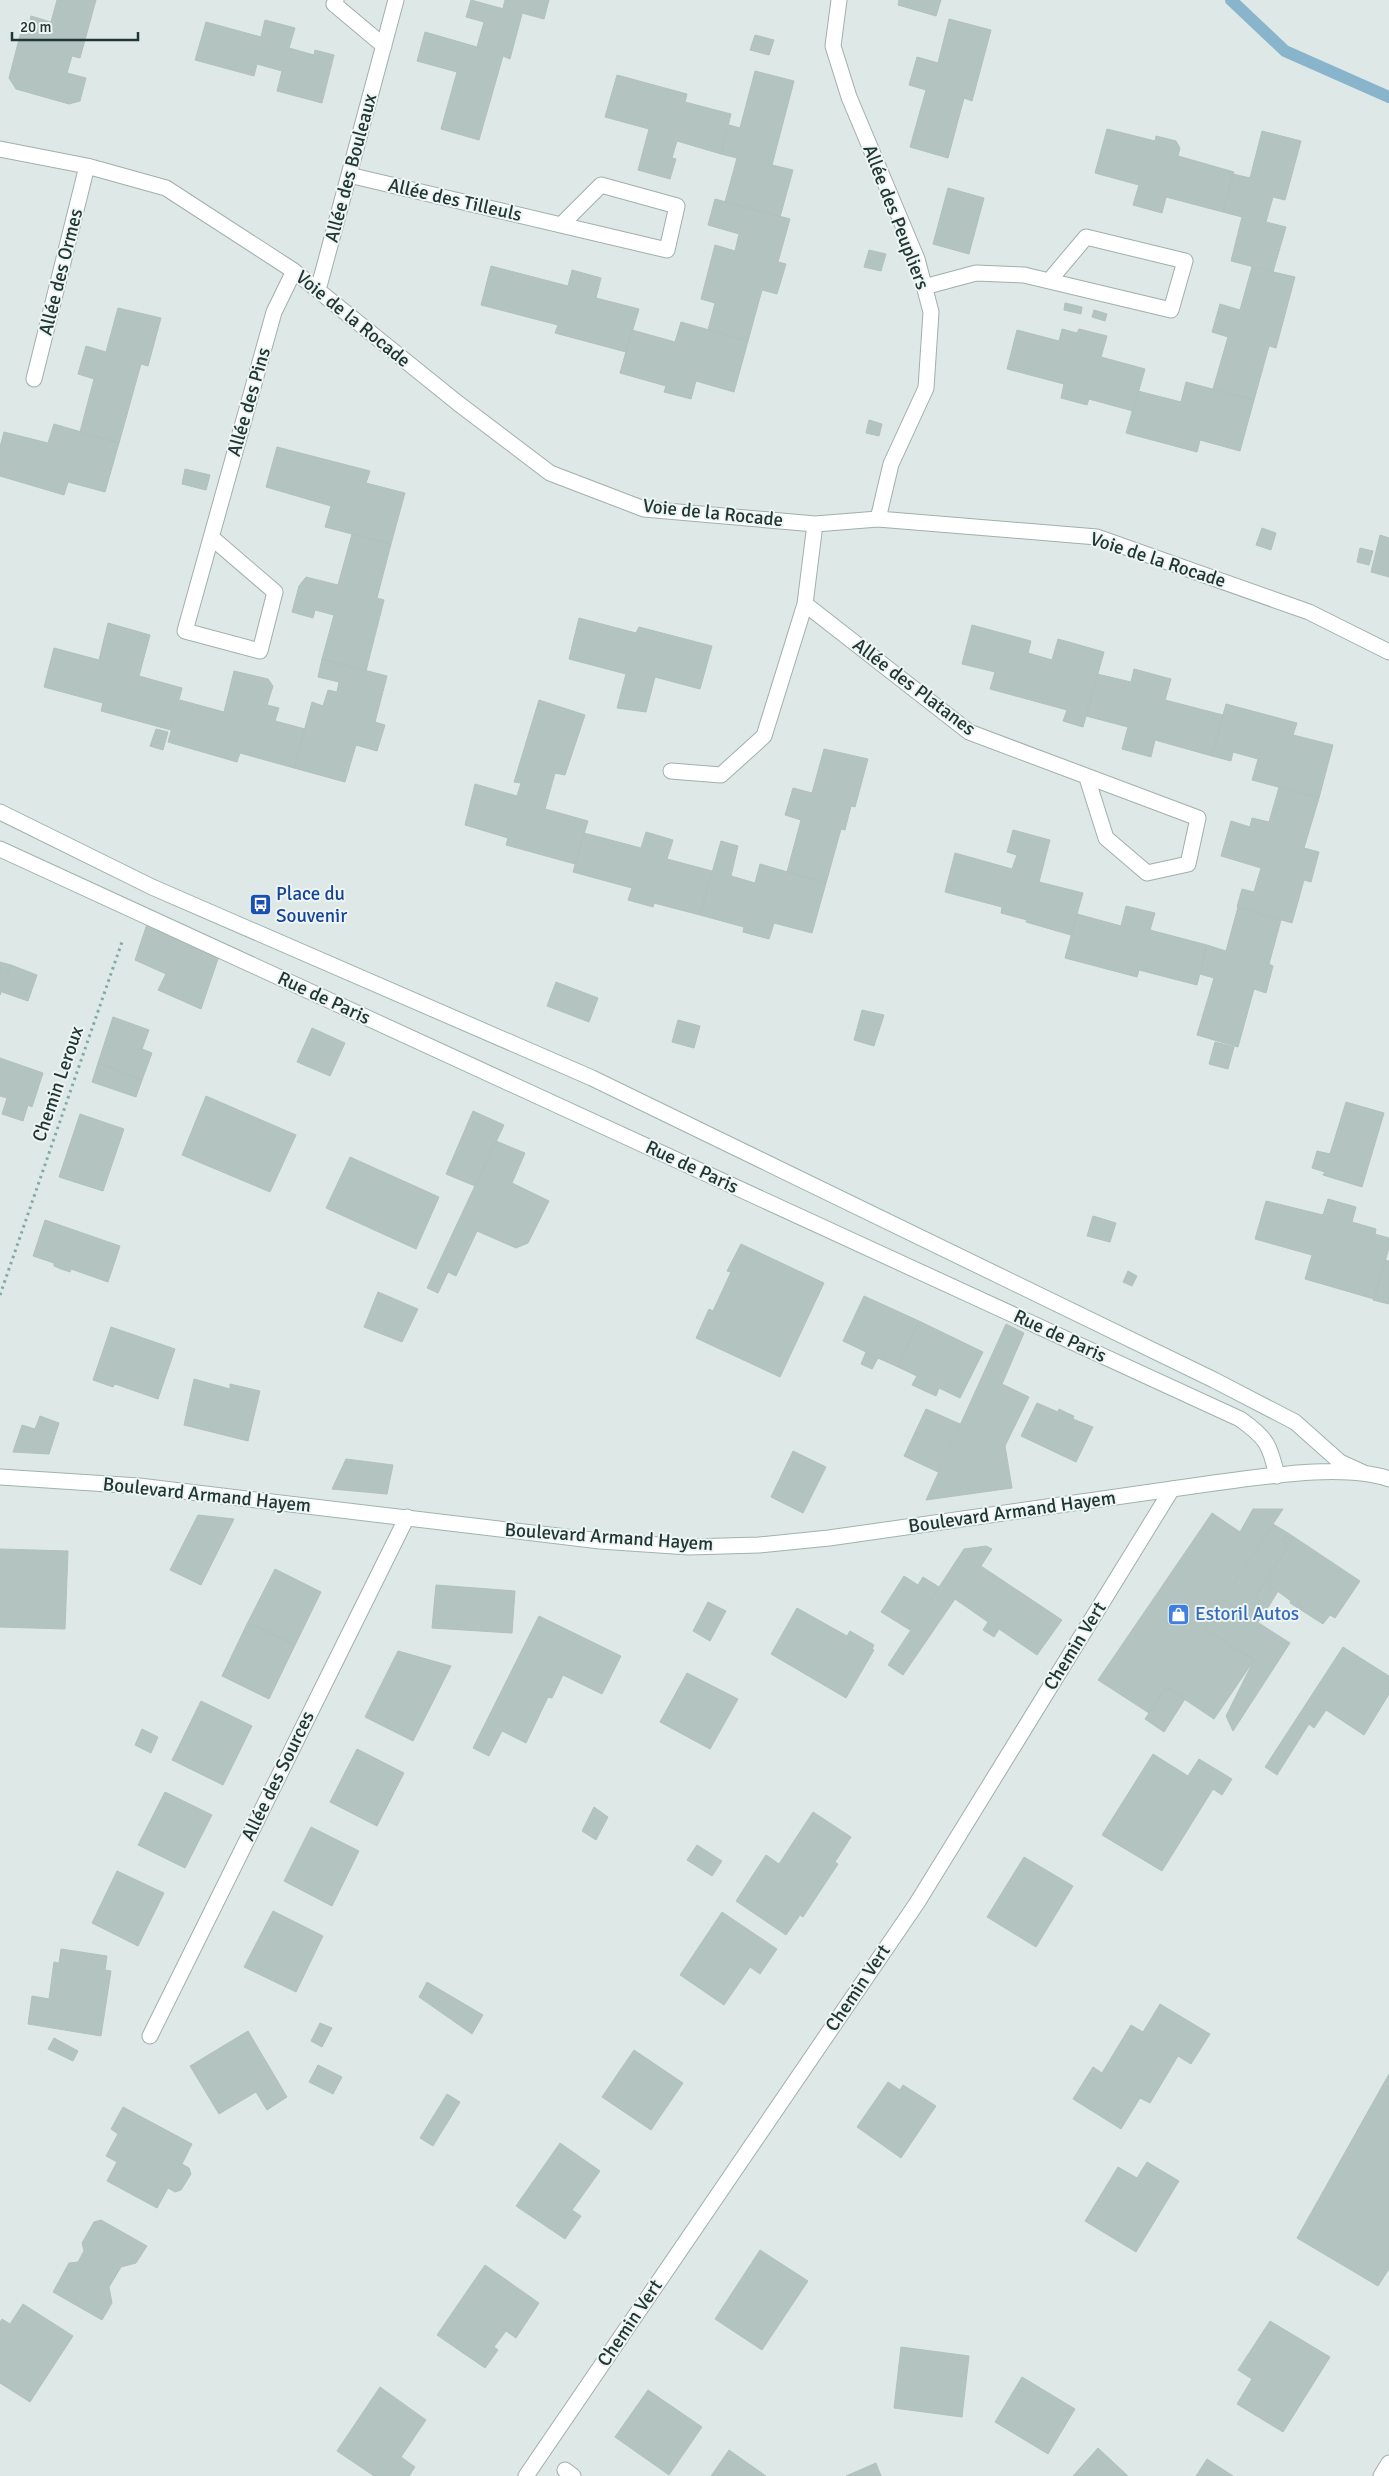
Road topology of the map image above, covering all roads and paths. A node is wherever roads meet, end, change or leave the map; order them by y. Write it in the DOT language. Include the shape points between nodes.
graph roads {
  1 [pos="336,0"];
  2 [pos="396,0"];
  3 [pos="839,0"];
  4 [pos="384,46"];
  5 [pos="0,149"];
  6 [pos="87,166"];
  7 [pos="348,175"];
  8 [pos="561,225"];
  9 [pos="294,271"];
  10 [pos="1049,281"];
  11 [pos="924,287"];
  12 [pos="318,290"];
  13 [pos="34,379"];
  14 [pos="878,519"];
  15 [pos="814,524"];
  16 [pos="211,537"];
  17 [pos="805,604"];
  18 [pos="1389,652"];
  19 [pos="671,771"];
  20 [pos="1087,778"];
  21 [pos="0,812"];
  22 [pos="0,849"];
  23 [pos="133,910"];
  24 [pos="0,1295"];
  25 [pos="1364,1473"];
  26 [pos="1277,1476"];
  27 [pos="0,1477"];
  28 [pos="1389,1479"];
  29 [pos="1172,1489"];
  30 [pos="407,1517"];
  31 [pos="150,2036"];
  32 [pos="1389,2463"];
  33 [pos="526,2476"];
  34 [pos="1381,2476"];
  1 -- 4 [label="street" via="334,4"];
  2 -- 4 [label="street, Allée des Bouleaux"];
  3 -- 11 [label="street, Allée des Peupliers" via="833,46 849,97 917,259"];
  4 -- 7 [label="street, Allée des Bouleaux"];
  5 -- 6 [label="street, Voie de la Rocade"];
  6 -- 9 [label="street, Voie de la Rocade" via="166,188"];
  6 -- 13 [label="street, Allée des Ormes"];
  7 -- 8 [label="street, Allée des Tilleuls"];
  7 -- 12 [label="street, Allée des Bouleaux"];
  8 -- 8 [label="street, Allée des Tilleuls" via="667,250 677,206 601,185"];
  9 -- 12 [label="street, Voie de la Rocade"];
  9 -- 16 [label="street, Allée des Pins" via="274,312"];
  10 -- 10 [label="street" via="1171,310 1185,262 1086,237"];
  10 -- 11 [label="street" via="1024,275 976,274"];
  11 -- 14 [label="street, Allée des Peupliers" via="931,312 926,388 890,464"];
  12 -- 15 [label="street, Voie de la Rocade" via="550,473 644,509"];
  14 -- 15 [label="street, Voie de la Rocade"];
  14 -- 18 [label="street, Voie de la Rocade" via="1097,537 1309,612"];
  15 -- 17 [label="street"];
  16 -- 16 [label="street, Allée des Pins" via="185,632 260,651 275,592"];
  17 -- 19 [label="street" via="764,736 721,776"];
  17 -- 20 [label="street, Allée des Platanes" via="969,732"];
  20 -- 20 [label="street, Allée des Platanes" via="1198,818 1188,864 1147,873 1106,838"];
  21 -- 25 [label="street, Rue de Paris" via="152,887 592,1078 1214,1380 1295,1422 1340,1462"];
  22 -- 23 [label="street, Rue de Paris"];
  23 -- 24 [label="path, Chemin Leroux"];
  23 -- 26 [label="street, Rue de Paris" via="1240,1419 1257,1430 1270,1446"];
  25 -- 26 [label="street, Rue de Paris"];
  25 -- 28 [label="street, Rue de Paris"];
  26 -- 29 [label="street, Boulevard Armand Hayem"];
  27 -- 30 [label="street, Boulevard Armand Hayem" via="140,1486"];
  29 -- 30 [label="street, Boulevard Armand Hayem" via="759,1545 688,1547 600,1540"];
  29 -- 33 [label="street, Chemin Vert" via="917,1903"];
  30 -- 31 [label="street, Allée des Sources"];
  32 -- 34 [label="street"];
}
